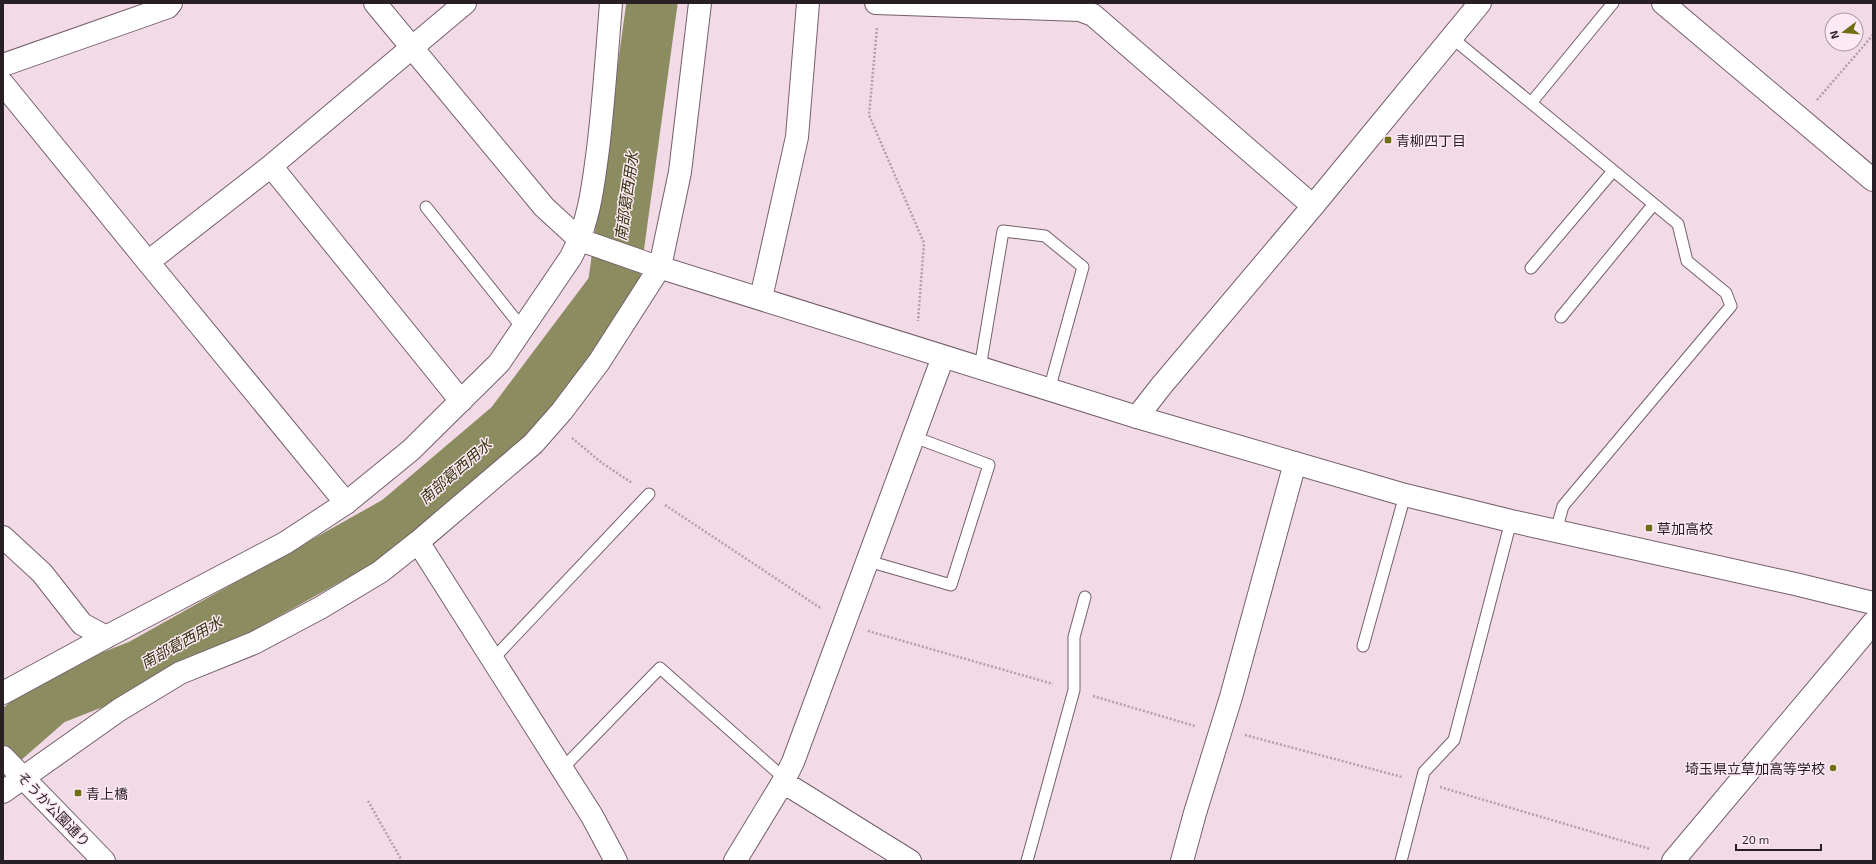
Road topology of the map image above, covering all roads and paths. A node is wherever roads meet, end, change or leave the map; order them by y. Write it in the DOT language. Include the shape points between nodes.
graph roads {
  1 [pos="171,3"];
  2 [pos="375,3"];
  3 [pos="465,3"];
  4 [pos="611,3"];
  5 [pos="808,3"];
  6 [pos="878,3"];
  7 [pos="1480,3"];
  8 [pos="1613,3"];
  9 [pos="1663,3"];
  10 [pos="704,6"];
  11 [pos="1873,35"];
  12 [pos="1451,36"];
  13 [pos="412,48"];
  14 [pos="3,65"];
  15 [pos="3,84"];
  16 [pos="1531,104"];
  17 [pos="1801,119"];
  18 [pos="271,166"];
  19 [pos="1612,171"];
  20 [pos="1873,180"];
  21 [pos="1653,205"];
  22 [pos="1312,206"];
  23 [pos="426,207"];
  24 [pos="588,243"];
  25 [pos="148,262"];
  26 [pos="654,266"];
  27 [pos="1531,268"];
  28 [pos="761,298"];
  29 [pos="1561,317"];
  30 [pos="918,324"];
  31 [pos="523,329"];
  32 [pos="943,357"];
  33 [pos="980,368"];
  34 [pos="1049,390"];
  35 [pos="461,401"];
  36 [pos="1137,417"];
  37 [pos="914,437"];
  38 [pos="1295,463"];
  39 [pos="649,494"];
  40 [pos="1405,495"];
  41 [pos="346,503"];
  42 [pos="1511,521"];
  43 [pos="1556,531"];
  44 [pos="3,537"];
  45 [pos="418,542"];
  46 [pos="868,561"];
  47 [pos="1086,597"];
  48 [pos="1873,603"];
  49 [pos="1873,623"];
  50 [pos="106,637"];
  51 [pos="1363,646"];
  52 [pos="492,659"];
  53 [pos="3,693"];
  54 [pos="1221,729"];
  55 [pos="13,767"];
  56 [pos="562,769"];
  57 [pos="784,780"];
  58 [pos="1422,782"];
  59 [pos="3,792"];
  60 [pos="368,801"];
  61 [pos="1675,859"];
  62 [pos="104,861"];
  63 [pos="402,861"];
  64 [pos="616,861"];
  65 [pos="735,861"];
  66 [pos="910,861"];
  67 [pos="1027,861"];
  68 [pos="1182,861"];
  69 [pos="1400,861"];
  1 -- 14 [label="street" via="168,7"];
  2 -- 13 [label="street"];
  3 -- 13 [label="street"];
  4 -- 24 [label="street" via="605,94"];
  5 -- 28 [label="street" via="797,137"];
  6 -- 22 [label="street" via="1080,10 1093,15"];
  6 -- 30 [label="path" via="869,114 924,243"];
  7 -- 12 [label="street"];
  8 -- 16 [label="lane"];
  9 -- 17 [label="street"];
  10 -- 26 [label="street" via="680,172"];
  11 -- 17 [label="path"];
  12 -- 16 [label="lane"];
  12 -- 22 [label="street"];
  13 -- 18 [label="street"];
  13 -- 24 [label="street" via="544,207"];
  15 -- 25 [label="street"];
  16 -- 19 [label="lane"];
  17 -- 20 [label="street"];
  18 -- 25 [label="street"];
  18 -- 35 [label="street"];
  19 -- 21 [label="lane"];
  19 -- 27 [label="lane"];
  21 -- 29 [label="lane"];
  21 -- 43 [label="lane" via="1678,224 1687,262 1726,293 1731,306 1563,506"];
  22 -- 36 [label="street"];
  23 -- 31 [label="lane"];
  24 -- 26 [label="street"];
  24 -- 31 [label="street" via="560,276"];
  25 -- 41 [label="street"];
  26 -- 28 [label="street"];
  26 -- 45 [label="street" via="599,362 562,410 532,444"];
  28 -- 32 [label="street"];
  31 -- 35 [label="street" via="499,363"];
  32 -- 33 [label="street"];
  32 -- 37 [label="street"];
  33 -- 34 [label="street"];
  33 -- 34 [label="lane" via="1003,231 1045,236 1083,267"];
  34 -- 36 [label="street"];
  35 -- 41 [label="street" via="411,450"];
  36 -- 38 [label="street"];
  37 -- 46 [label="street"];
  37 -- 46 [label="lane" via="989,465 951,585"];
  38 -- 40 [label="street"];
  38 -- 54 [label="street"];
  39 -- 52 [label="lane"];
  40 -- 42 [label="street"];
  40 -- 51 [label="lane"];
  41 -- 50 [label="street" via="285,543"];
  42 -- 43 [label="street"];
  42 -- 58 [label="lane" via="1454,740 1424,772"];
  43 -- 48 [label="street"];
  44 -- 50 [label="street" via="42,572 82,624"];
  45 -- 52 [label="street"];
  45 -- 55 [label="street" via="380,572 320,608 254,642 180,673 119,710"];
  46 -- 57 [label="street" via="794,762"];
  47 -- 67 [label="lane" via="1074,637 1074,690"];
  49 -- 61 [label="street"];
  50 -- 53 [label="street"];
  52 -- 56 [label="street"];
  54 -- 58 [label="path"];
  54 -- 68 [label="street"];
  55 -- 59 [label="street"];
  55 -- 62 [label="street, そうか公園通り"];
  56 -- 57 [label="lane" via="660,668"];
  56 -- 64 [label="street" via="592,816"];
  57 -- 65 [label="street"];
  57 -- 66 [label="street"];
  58 -- 61 [label="path"];
  58 -- 69 [label="lane"];
  60 -- 63 [label="path"];
}
